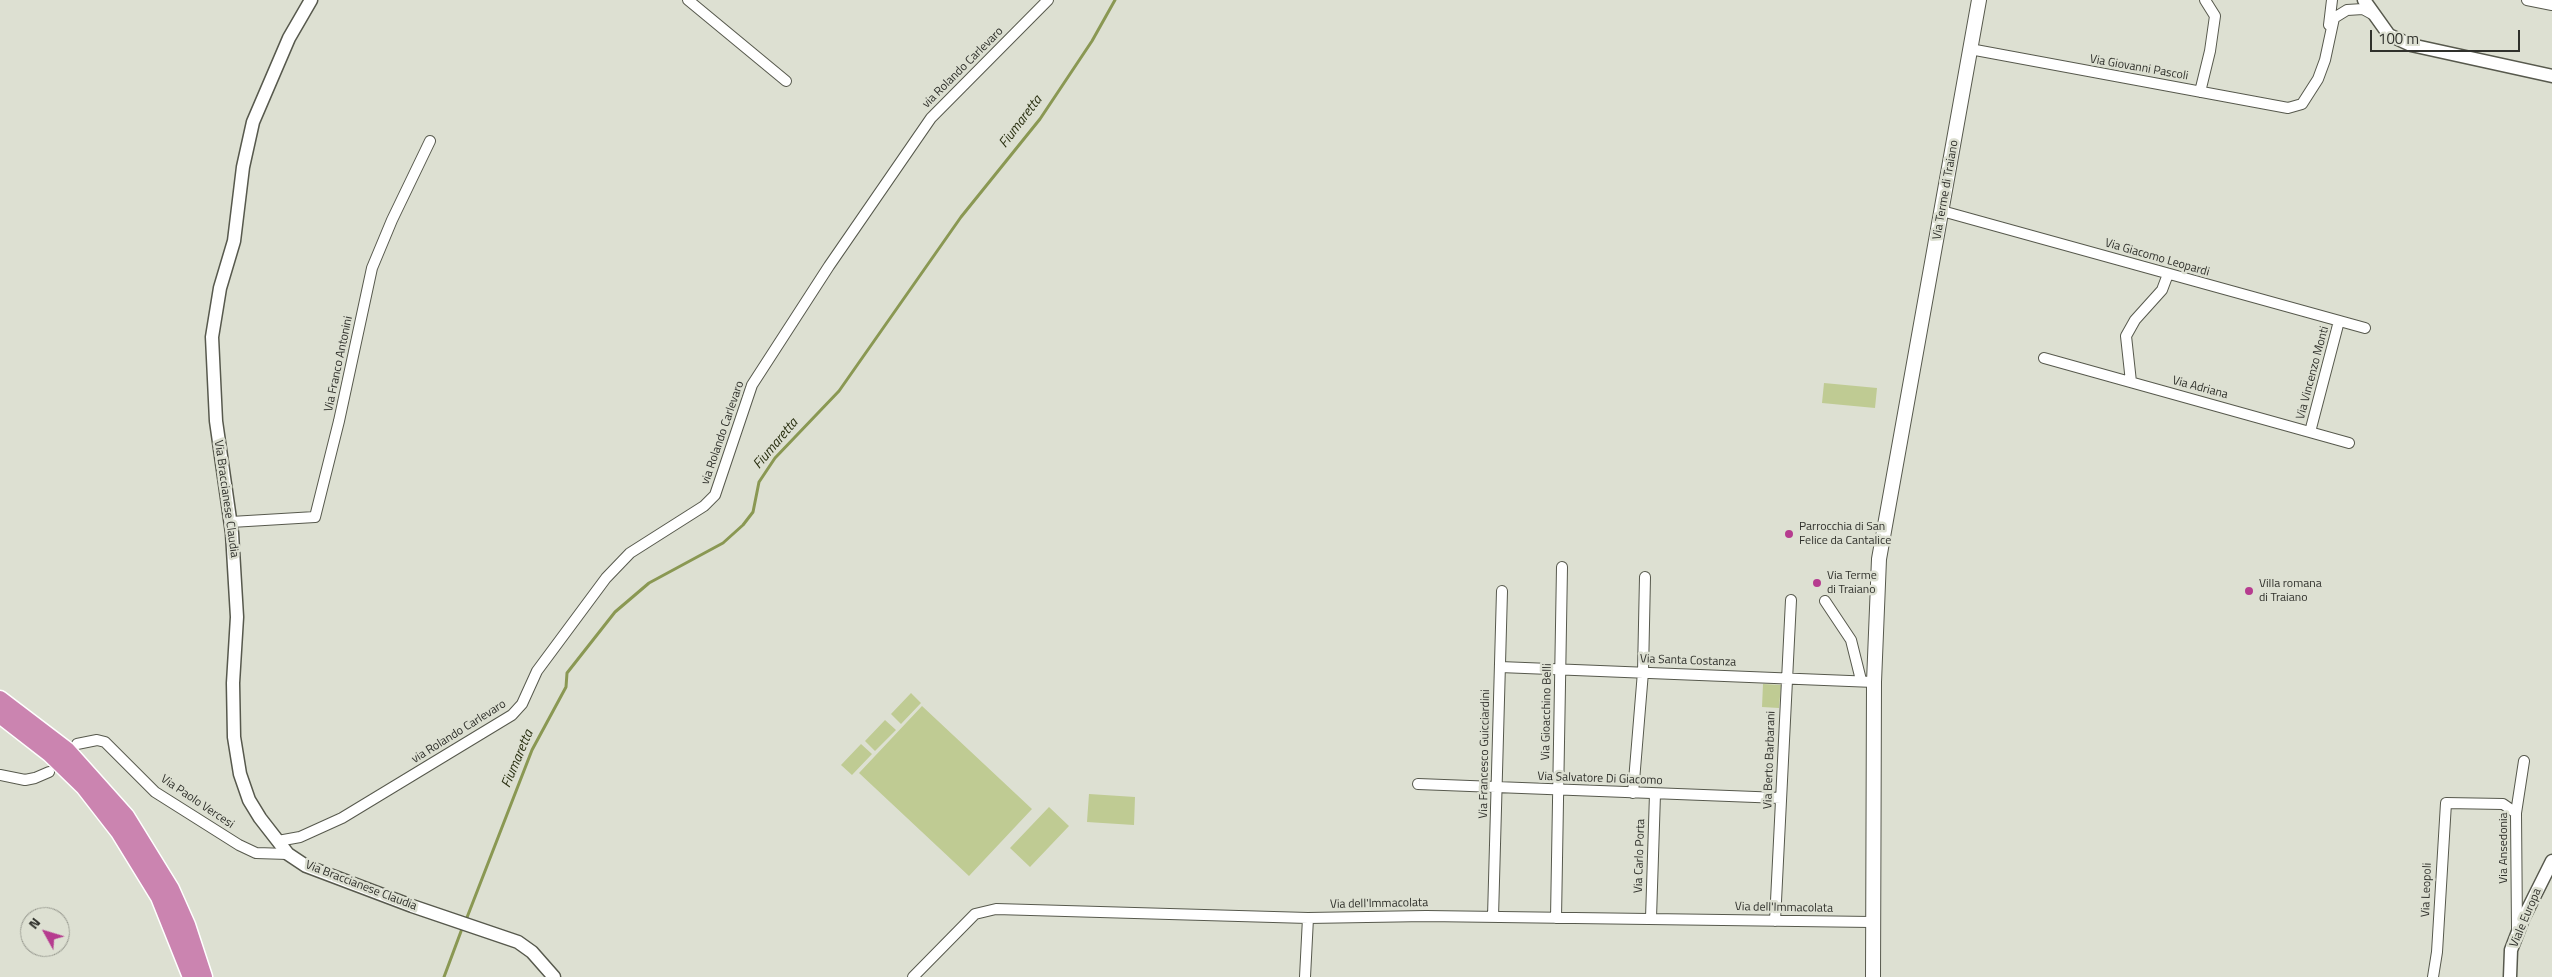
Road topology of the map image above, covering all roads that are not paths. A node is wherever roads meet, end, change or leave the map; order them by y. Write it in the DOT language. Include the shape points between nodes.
graph roads {
  1 [pos="311,0"];
  2 [pos="688,0"];
  3 [pos="1048,0"];
  4 [pos="1979,0"];
  5 [pos="2204,0"];
  6 [pos="2332,0"];
  7 [pos="2364,0"];
  8 [pos="2527,0"];
  9 [pos="2552,5"];
  10 [pos="2374,16"];
  11 [pos="2330,36"];
  12 [pos="1970,49"];
  13 [pos="2552,76"];
  14 [pos="786,81"];
  15 [pos="2200,92"];
  16 [pos="430,141"];
  17 [pos="1942,211"];
  18 [pos="2168,274"];
  19 [pos="2340,321"];
  20 [pos="2365,328"];
  21 [pos="2044,358"];
  22 [pos="2131,382"];
  23 [pos="2310,432"];
  24 [pos="2350,443"];
  25 [pos="230,522"];
  26 [pos="1562,567"];
  27 [pos="1645,577"];
  28 [pos="1502,591"];
  29 [pos="1791,600"];
  30 [pos="1825,601"];
  31 [pos="1500,667"];
  32 [pos="1560,670"];
  33 [pos="1643,672"];
  34 [pos="1786,677"];
  35 [pos="1868,681"];
  36 [pos="0,699"];
  37 [pos="0,716"];
  38 [pos="78,744"];
  39 [pos="2524,761"];
  40 [pos="49,772"];
  41 [pos="0,775"];
  42 [pos="1418,784"];
  43 [pos="1498,788"];
  44 [pos="1559,790"];
  45 [pos="1633,793"];
  46 [pos="1655,794"];
  47 [pos="1781,798"];
  48 [pos="2516,813"];
  49 [pos="278,840"];
  50 [pos="288,854"];
  51 [pos="2552,861"];
  52 [pos="1493,917"];
  53 [pos="1308,918"];
  54 [pos="1556,918"];
  55 [pos="1651,918"];
  56 [pos="1775,921"];
  57 [pos="1871,922"];
  58 [pos="2517,936"];
  59 [pos="192,977"];
  60 [pos="204,977"];
  61 [pos="554,977"];
  62 [pos="913,977"];
  63 [pos="1305,977"];
  64 [pos="1873,977"];
  65 [pos="2433,977"];
  66 [pos="2510,977"];
  1 -- 25 [label="street, Via Braccianese Claudia" via="289,38 253,122 243,167 234,241 214,322 214,401"];
  2 -- 14 [label="street"];
  3 -- 49 [label="street, via Rolando Carlevaro" via="931,118 829,266 752,385 715,495 704,506 630,554 606,578 537,671 522,704 512,715 342,818 300,837"];
  4 -- 12 [label="main road, Via Terme di Traiano"];
  5 -- 15 [label="street" via="2215,16"];
  6 -- 11 [label="street"];
  7 -- 10 [label="street"];
  8 -- 9 [label="street"];
  10 -- 11 [label="street" via="2363,9 2347,10 2334,18"];
  10 -- 13 [label="street" via="2389,35 2410,45"];
  11 -- 15 [label="street, Via Giovanni Pascoli" via="2318,79 2302,104 2288,108"];
  12 -- 15 [label="street, Via Giovanni Pascoli"];
  12 -- 17 [label="main road, Via Terme di Traiano"];
  16 -- 25 [label="street, Via Franco Antonini" via="372,268 315,517"];
  17 -- 18 [label="street, Via Giacomo Leopardi"];
  17 -- 35 [label="main road, Via Terme di Traiano" via="1879,559"];
  18 -- 19 [label="street, Via Giacomo Leopardi"];
  18 -- 22 [label="street" via="2162,290 2135,320 2126,336"];
  19 -- 20 [label="street, Via Giacomo Leopardi"];
  19 -- 23 [label="street, Via Vincenzo Monti"];
  21 -- 22 [label="street, Via Adriana"];
  22 -- 23 [label="street, Via Adriana"];
  23 -- 24 [label="street, Via Adriana"];
  25 -- 49 [label="street, Via Braccianese Claudia" via="237,616 233,683 235,747 240,774 250,800"];
  26 -- 32 [label="street, Via Gioacchino Belli"];
  27 -- 33 [label="street"];
  28 -- 31 [label="street, Via Francesco Guicciardini"];
  29 -- 34 [label="street, Via Berto Barbarani"];
  30 -- 35 [label="street, Via Terme di Traiano" via="1851,640"];
  31 -- 32 [label="street, Via Santa Costanza"];
  31 -- 43 [label="street, Via Francesco Guicciardini"];
  32 -- 33 [label="street, Via Santa Costanza"];
  32 -- 44 [label="street, Via Gioacchino Belli"];
  33 -- 34 [label="street, Via Santa Costanza"];
  33 -- 45 [label="street"];
  34 -- 35 [label="street, Via Santa Costanza"];
  34 -- 47 [label="street, Via Berto Barbarani"];
  35 -- 57 [label="main road, Via Terme di Traiano"];
  36 -- 60 [label="highway" via="67,750 126,816 171,889"];
  37 -- 59 [label="highway" via="50,754 84,787 119,832 159,897"];
  38 -- 50 [label="street, Via Paolo Vercesi" via="97,740 105,742 155,792 239,845 256,853"];
  39 -- 48 [label="street, Via Ansedonia"];
  40 -- 41 [label="street" via="25,780"];
  42 -- 43 [label="street, Via Salvatore Di Giacomo"];
  43 -- 44 [label="street, Via Salvatore Di Giacomo"];
  43 -- 52 [label="street, Via Francesco Guicciardini"];
  44 -- 45 [label="street, Via Salvatore Di Giacomo"];
  44 -- 54 [label="street, Via Gioacchino Belli"];
  45 -- 46 [label="street, Via Salvatore Di Giacomo"];
  46 -- 47 [label="street, Via Salvatore Di Giacomo"];
  46 -- 55 [label="street, Via Carlo Porta"];
  47 -- 56 [label="street, Via Berto Barbarani"];
  48 -- 58 [label="street, Via Ansedonia"];
  48 -- 65 [label="street, Via Leopoli" via="2503,804 2446,803"];
  49 -- 50 [label="street, Via Braccianese Claudia"];
  50 -- 61 [label="street, Via Braccianese Claudia" via="306,866 339,879 518,942 532,952"];
  51 -- 58 [label="street, Viale Europa"];
  52 -- 53 [label="street, Via dell'Immacolata"];
  52 -- 54 [label="street, Via dell'Immacolata"];
  53 -- 62 [label="street, Via dell'Immacolata" via="996,909 975,914"];
  53 -- 63 [label="street"];
  54 -- 55 [label="street, Via dell'Immacolata"];
  55 -- 56 [label="street, Via dell'Immacolata"];
  56 -- 57 [label="street, Via dell'Immacolata"];
  57 -- 64 [label="main road, Via Terme di Traiano"];
  58 -- 66 [label="street, Viale Europa" via="2511,950"];
}
